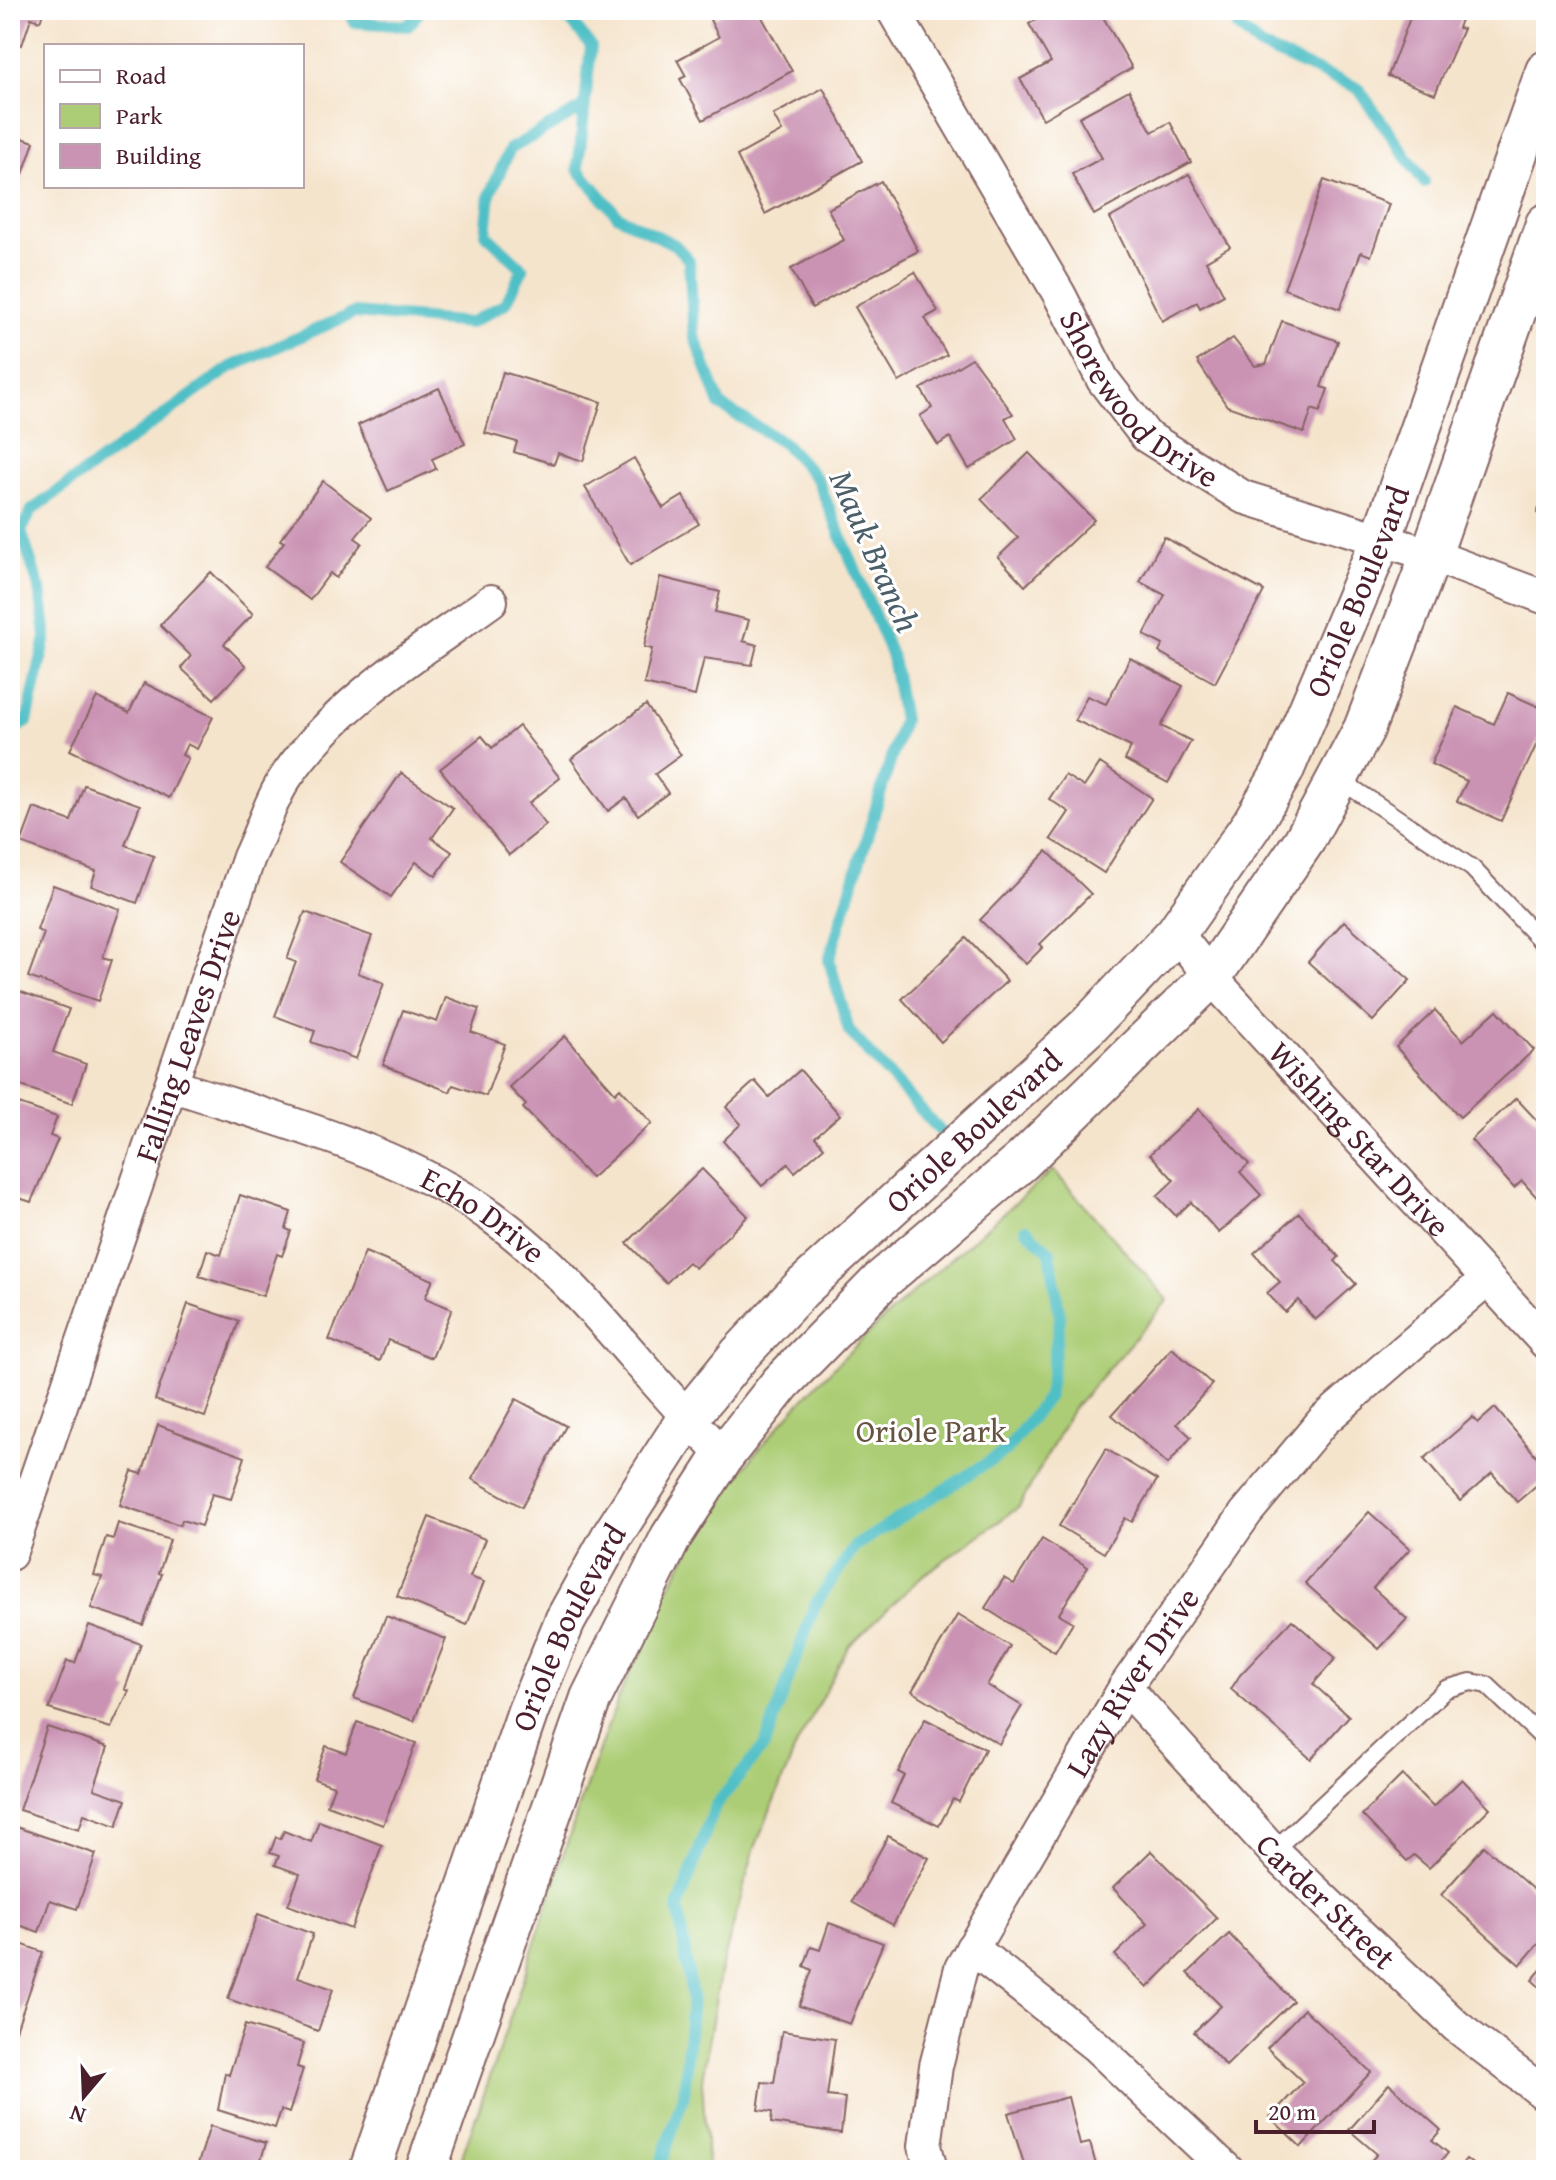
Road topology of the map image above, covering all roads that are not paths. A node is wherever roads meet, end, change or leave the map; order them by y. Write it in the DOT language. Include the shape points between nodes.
graph roads {
  1 [pos="893,10"];
  2 [pos="1546,71"];
  3 [pos="1546,224"];
  4 [pos="1381,540"];
  5 [pos="1431,555"];
  6 [pos="1546,598"];
  7 [pos="491,601"];
  8 [pos="1337,778"];
  9 [pos="1176,933"];
  10 [pos="1546,946"];
  11 [pos="1211,977"];
  12 [pos="171,1085"];
  13 [pos="1487,1279"];
  14 [pos="1546,1343"];
  15 [pos="687,1419"];
  16 [pos="724,1455"];
  17 [pos="10,1554"];
  18 [pos="1125,1687"];
  19 [pos="1546,1741"];
  20 [pos="1273,1851"];
  21 [pos="972,1948"];
  22 [pos="1546,2095"];
  23 [pos="370,2170"];
  24 [pos="426,2170"];
  25 [pos="931,2170"];
  26 [pos="1227,2170"];
  1 -- 4 [label="street, Shorewood Drive" via="1052,280 1103,380 1146,436 1243,497"];
  2 -- 4 [label="street, Oriole Boulevard"];
  3 -- 5 [label="street, Oriole Boulevard"];
  4 -- 5 [label="street, Shorewood Drive"];
  4 -- 9 [label="street, Oriole Boulevard" via="1283,771"];
  5 -- 6 [label="street, Shorewood Drive"];
  5 -- 8 [label="street, Oriole Boulevard" via="1364,729"];
  7 -- 12 [label="street, Falling Leaves Drive" via="341,713 286,776 249,857"];
  8 -- 10 [label="lane" via="1472,868"];
  8 -- 11 [label="street, Oriole Boulevard" via="1304,841"];
  9 -- 11 [label="street, Wishing Star Drive"];
  9 -- 15 [label="street, Oriole Boulevard" via="1088,1026 801,1289"];
  11 -- 13 [label="street, Wishing Star Drive"];
  11 -- 16 [label="street, Oriole Boulevard" via="1022,1161 883,1279 781,1383"];
  12 -- 15 [label="street, Echo Drive" via="360,1148 430,1179 491,1217 556,1272"];
  12 -- 17 [label="street, Falling Leaves Drive"];
  13 -- 14 [label="street, Wishing Star Drive"];
  13 -- 18 [label="street, Lazy River Drive" via="1323,1421 1246,1513"];
  15 -- 16 [label="street, Echo Drive"];
  15 -- 23 [label="street, Oriole Boulevard" via="565,1621 528,1711"];
  16 -- 24 [label="street, Oriole Boulevard" via="671,1537 591,1698"];
  18 -- 20 [label="street, Carder Street"];
  18 -- 21 [label="street, Lazy River Drive"];
  19 -- 20 [label="lane" via="1487,1685 1471,1682 1446,1689"];
  20 -- 22 [label="street, Carder Street" via="1456,2026"];
  21 -- 25 [label="street, Lazy River Drive" via="961,1968 936,2066 925,2146"];
  21 -- 26 [label="street" via="1096,2046"];
}
